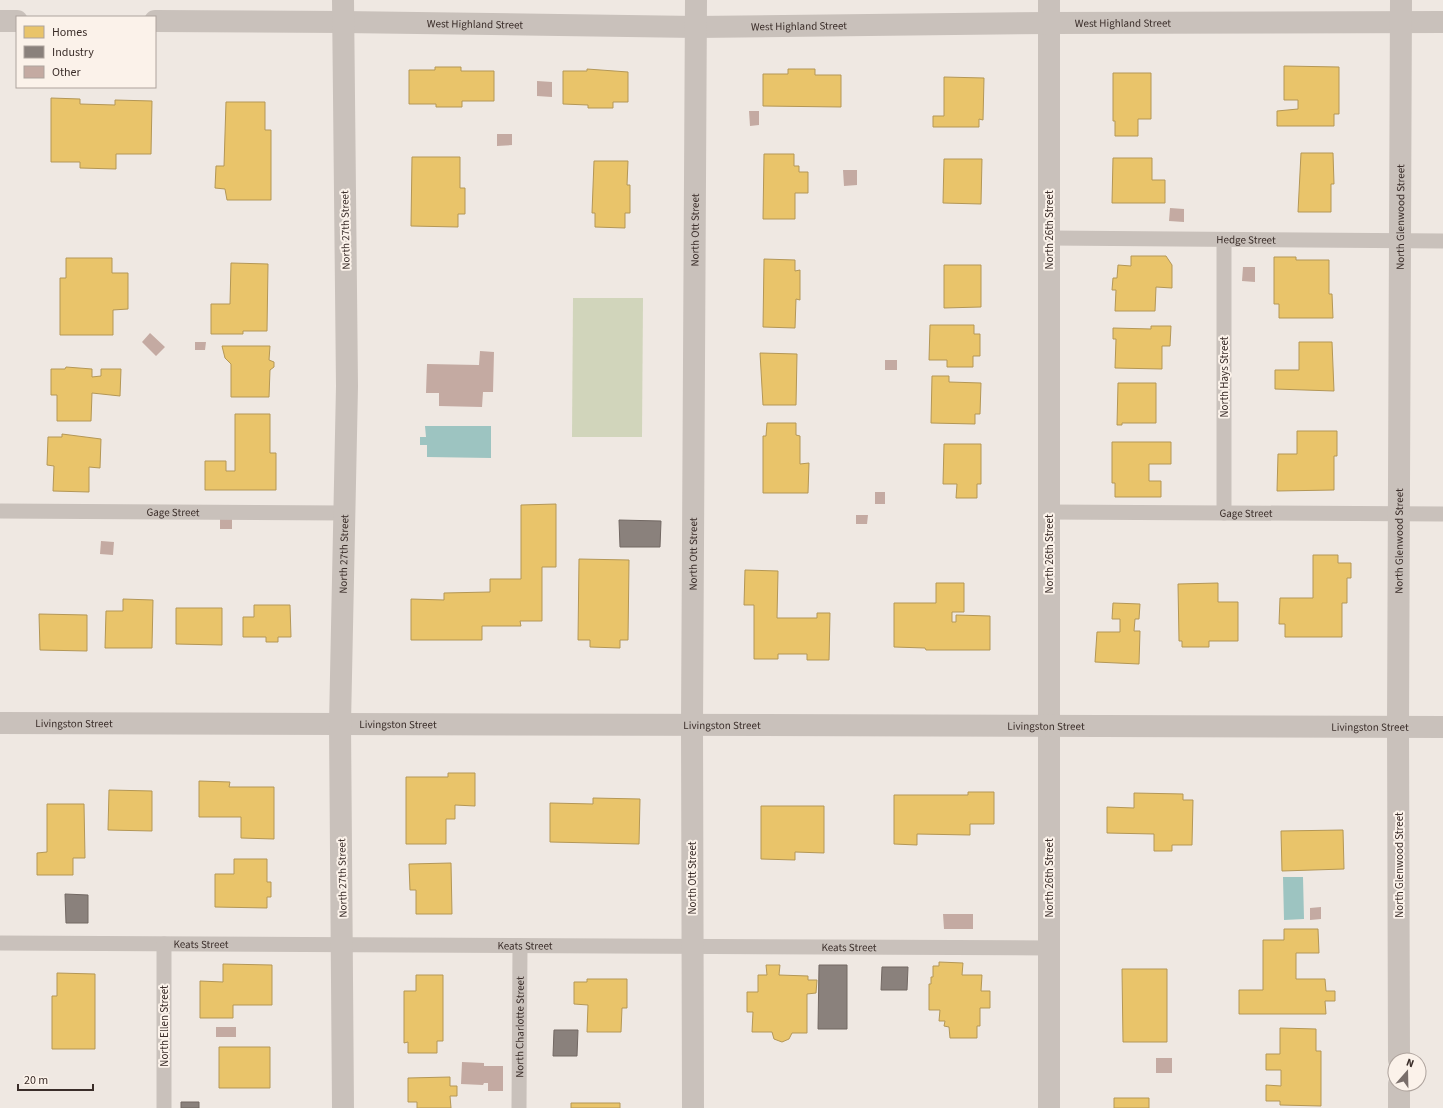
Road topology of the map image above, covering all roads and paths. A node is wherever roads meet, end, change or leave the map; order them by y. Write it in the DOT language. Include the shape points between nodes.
graph roads {
  1 [pos="343,0"];
  2 [pos="696,0"];
  3 [pos="1049,0"];
  4 [pos="1401,0"];
  5 [pos="0,21"];
  6 [pos="16,21"];
  7 [pos="156,21"];
  8 [pos="343,22"];
  9 [pos="1402,22"];
  10 [pos="1443,22"];
  11 [pos="1049,23"];
  12 [pos="696,27"];
  13 [pos="1049,238"];
  14 [pos="1224,240"];
  15 [pos="1443,241"];
  16 [pos="1401,242"];
  17 [pos="0,511"];
  18 [pos="1049,512"];
  19 [pos="346,513"];
  20 [pos="1224,513"];
  21 [pos="1400,514"];
  22 [pos="1443,514"];
  23 [pos="0,723"];
  24 [pos="340,724"];
  25 [pos="692,726"];
  26 [pos="1049,727"];
  27 [pos="1398,727"];
  28 [pos="1443,727"];
  29 [pos="0,943"];
  30 [pos="164,944"];
  31 [pos="343,946"];
  32 [pos="520,946"];
  33 [pos="693,946"];
  34 [pos="1049,948"];
  35 [pos="1399,1052"];
  36 [pos="1399,1092"];
  37 [pos="164,1108"];
  38 [pos="343,1108"];
  39 [pos="519,1108"];
  40 [pos="693,1108"];
  41 [pos="1049,1108"];
  42 [pos="1399,1108"];
  1 -- 8 [label="street, North 27th Street"];
  2 -- 12 [label="street, North Ott Street"];
  3 -- 11 [label="street, North 26th Street"];
  4 -- 9 [label="street, North Glenwood Street"];
  5 -- 6 [label="street"];
  7 -- 8 [label="street, West Highland Street"];
  8 -- 12 [label="street, West Highland Street"];
  8 -- 19 [label="street, North 27th Street"];
  9 -- 10 [label="street, West Highland Street"];
  9 -- 11 [label="street, West Highland Street"];
  9 -- 16 [label="street, North Glenwood Street"];
  11 -- 12 [label="street, West Highland Street"];
  11 -- 13 [label="street, North 26th Street"];
  12 -- 25 [label="street, North Ott Street"];
  13 -- 14 [label="lane, Hedge Street"];
  13 -- 18 [label="street, North 26th Street"];
  14 -- 16 [label="lane, Hedge Street"];
  14 -- 20 [label="lane, North Hays Street"];
  15 -- 16 [label="lane, Hedge Street"];
  16 -- 21 [label="street, North Glenwood Street"];
  17 -- 19 [label="lane, Gage Street"];
  18 -- 20 [label="lane, Gage Street"];
  18 -- 26 [label="street, North 26th Street"];
  19 -- 24 [label="street, North 27th Street"];
  20 -- 21 [label="lane, Gage Street"];
  21 -- 22 [label="lane, Gage Street"];
  21 -- 27 [label="street, North Glenwood Street"];
  23 -- 24 [label="street, Livingston Street"];
  24 -- 25 [label="street, Livingston Street"];
  24 -- 31 [label="street, North 27th Street"];
  25 -- 26 [label="street, Livingston Street"];
  25 -- 33 [label="street, North Ott Street"];
  26 -- 27 [label="street, Livingston Street"];
  26 -- 34 [label="street, North 26th Street"];
  27 -- 28 [label="street, Livingston Street"];
  27 -- 35 [label="street, North Glenwood Street"];
  29 -- 30 [label="lane, Keats Street"];
  30 -- 31 [label="lane, Keats Street"];
  30 -- 37 [label="lane, North Ellen Street"];
  31 -- 32 [label="lane, Keats Street"];
  31 -- 38 [label="street, North 27th Street"];
  32 -- 33 [label="lane, Keats Street"];
  32 -- 39 [label="lane, North Charlotte Street"];
  33 -- 34 [label="lane, Keats Street"];
  33 -- 40 [label="street, North Ott Street"];
  34 -- 41 [label="street, North 26th Street"];
  36 -- 42 [label="street"];
}
